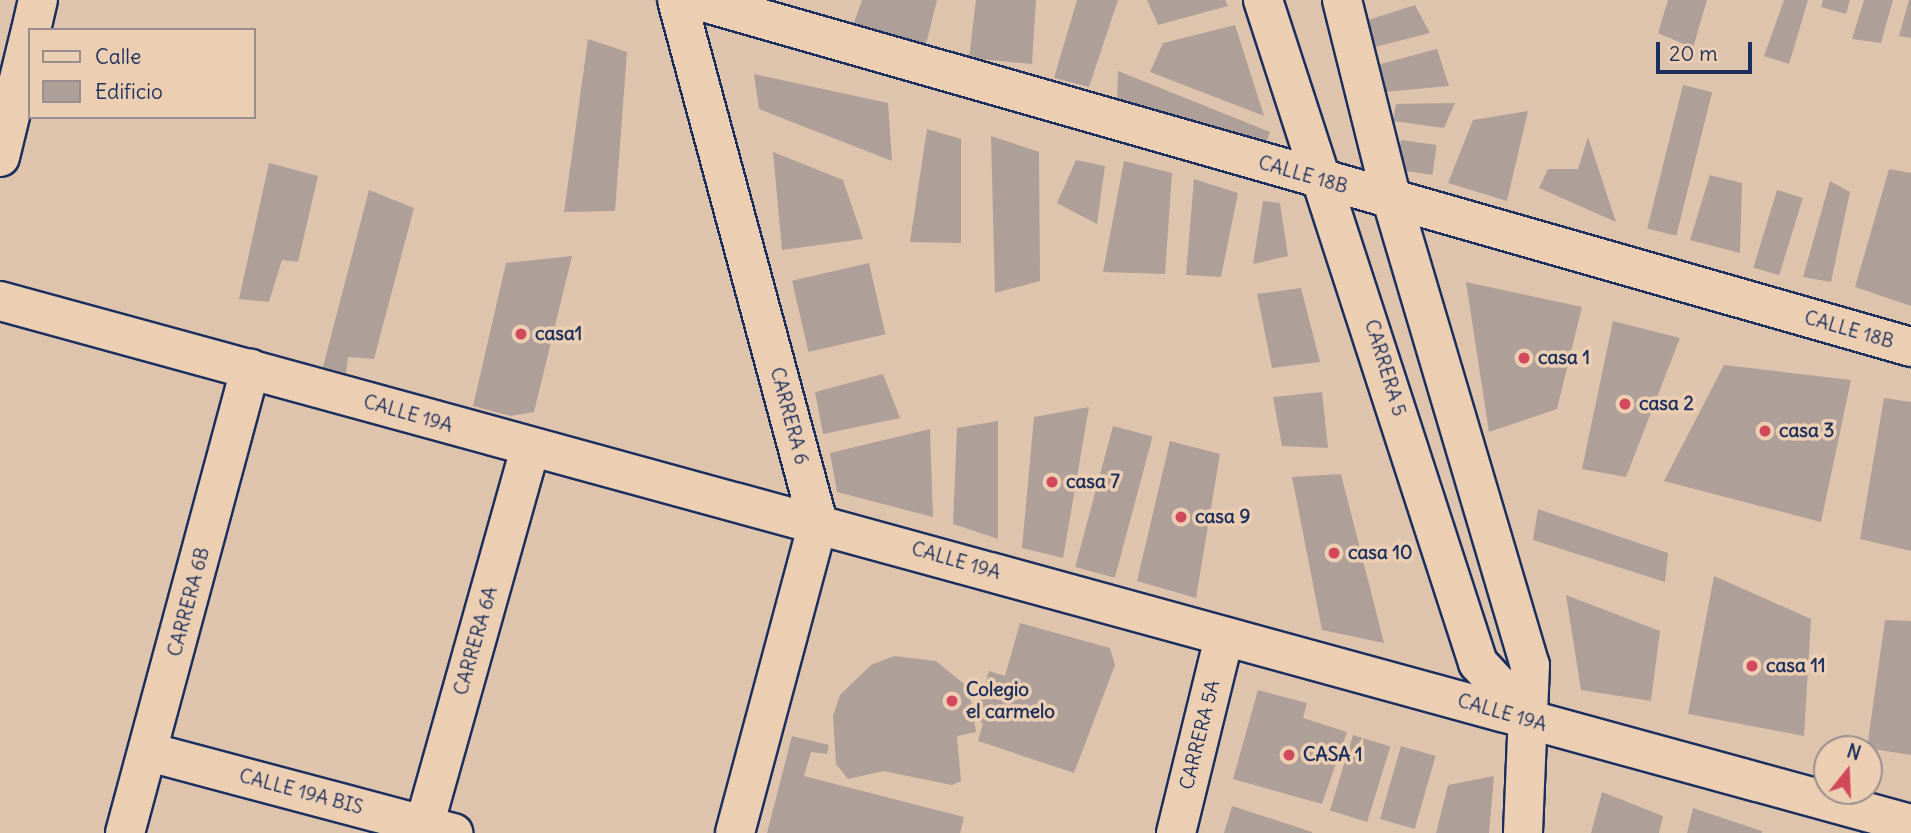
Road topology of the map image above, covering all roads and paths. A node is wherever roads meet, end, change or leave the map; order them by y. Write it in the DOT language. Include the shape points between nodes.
graph roads {
  1 [pos="38,0"];
  2 [pos="677,0"];
  3 [pos="696,0"];
  4 [pos="1263,0"];
  5 [pos="1342,0"];
  6 [pos="31,28"];
  7 [pos="28,40"];
  8 [pos="0,157"];
  9 [pos="1326,181"];
  10 [pos="1392,200"];
  11 [pos="0,301"];
  12 [pos="1911,348"];
  13 [pos="250,369"];
  14 [pos="530,449"];
  15 [pos="818,523"];
  16 [pos="1224,637"];
  17 [pos="1531,720"];
  18 [pos="149,752"];
  19 [pos="1911,824"];
  20 [pos="433,830"];
  21 [pos="125,833"];
  22 [pos="735,833"];
  23 [pos="1176,833"];
  24 [pos="1523,833"];
  1 -- 6 [label="street"];
  2 -- 15 [label="street, CARRERA 6"];
  3 -- 9 [label="street, CALLE 18B"];
  4 -- 9 [label="street, CARRERA 5"];
  5 -- 10 [label="street"];
  7 -- 8 [label="street"];
  9 -- 10 [label="street, CALLE 18B"];
  9 -- 17 [label="street, CARRERA 5" via="1478,663"];
  10 -- 12 [label="street, CALLE 18B"];
  10 -- 17 [label="street" via="1530,665"];
  11 -- 13 [label="street, CALLE 19A"];
  13 -- 14 [label="street, CALLE 19A"];
  13 -- 18 [label="street, CARRERA 6B"];
  14 -- 15 [label="street, CALLE 19A"];
  14 -- 20 [label="street, CARRERA 6A"];
  15 -- 16 [label="street, CALLE 19A"];
  15 -- 22 [label="street"];
  16 -- 17 [label="street, CALLE 19A"];
  16 -- 23 [label="street, CARRERA 5A"];
  17 -- 19 [label="street, CALLE 19A"];
  17 -- 24 [label="street"];
  18 -- 20 [label="street, CALLE 19A BIS"];
  18 -- 21 [label="street, CARRERA 6B"];
}
